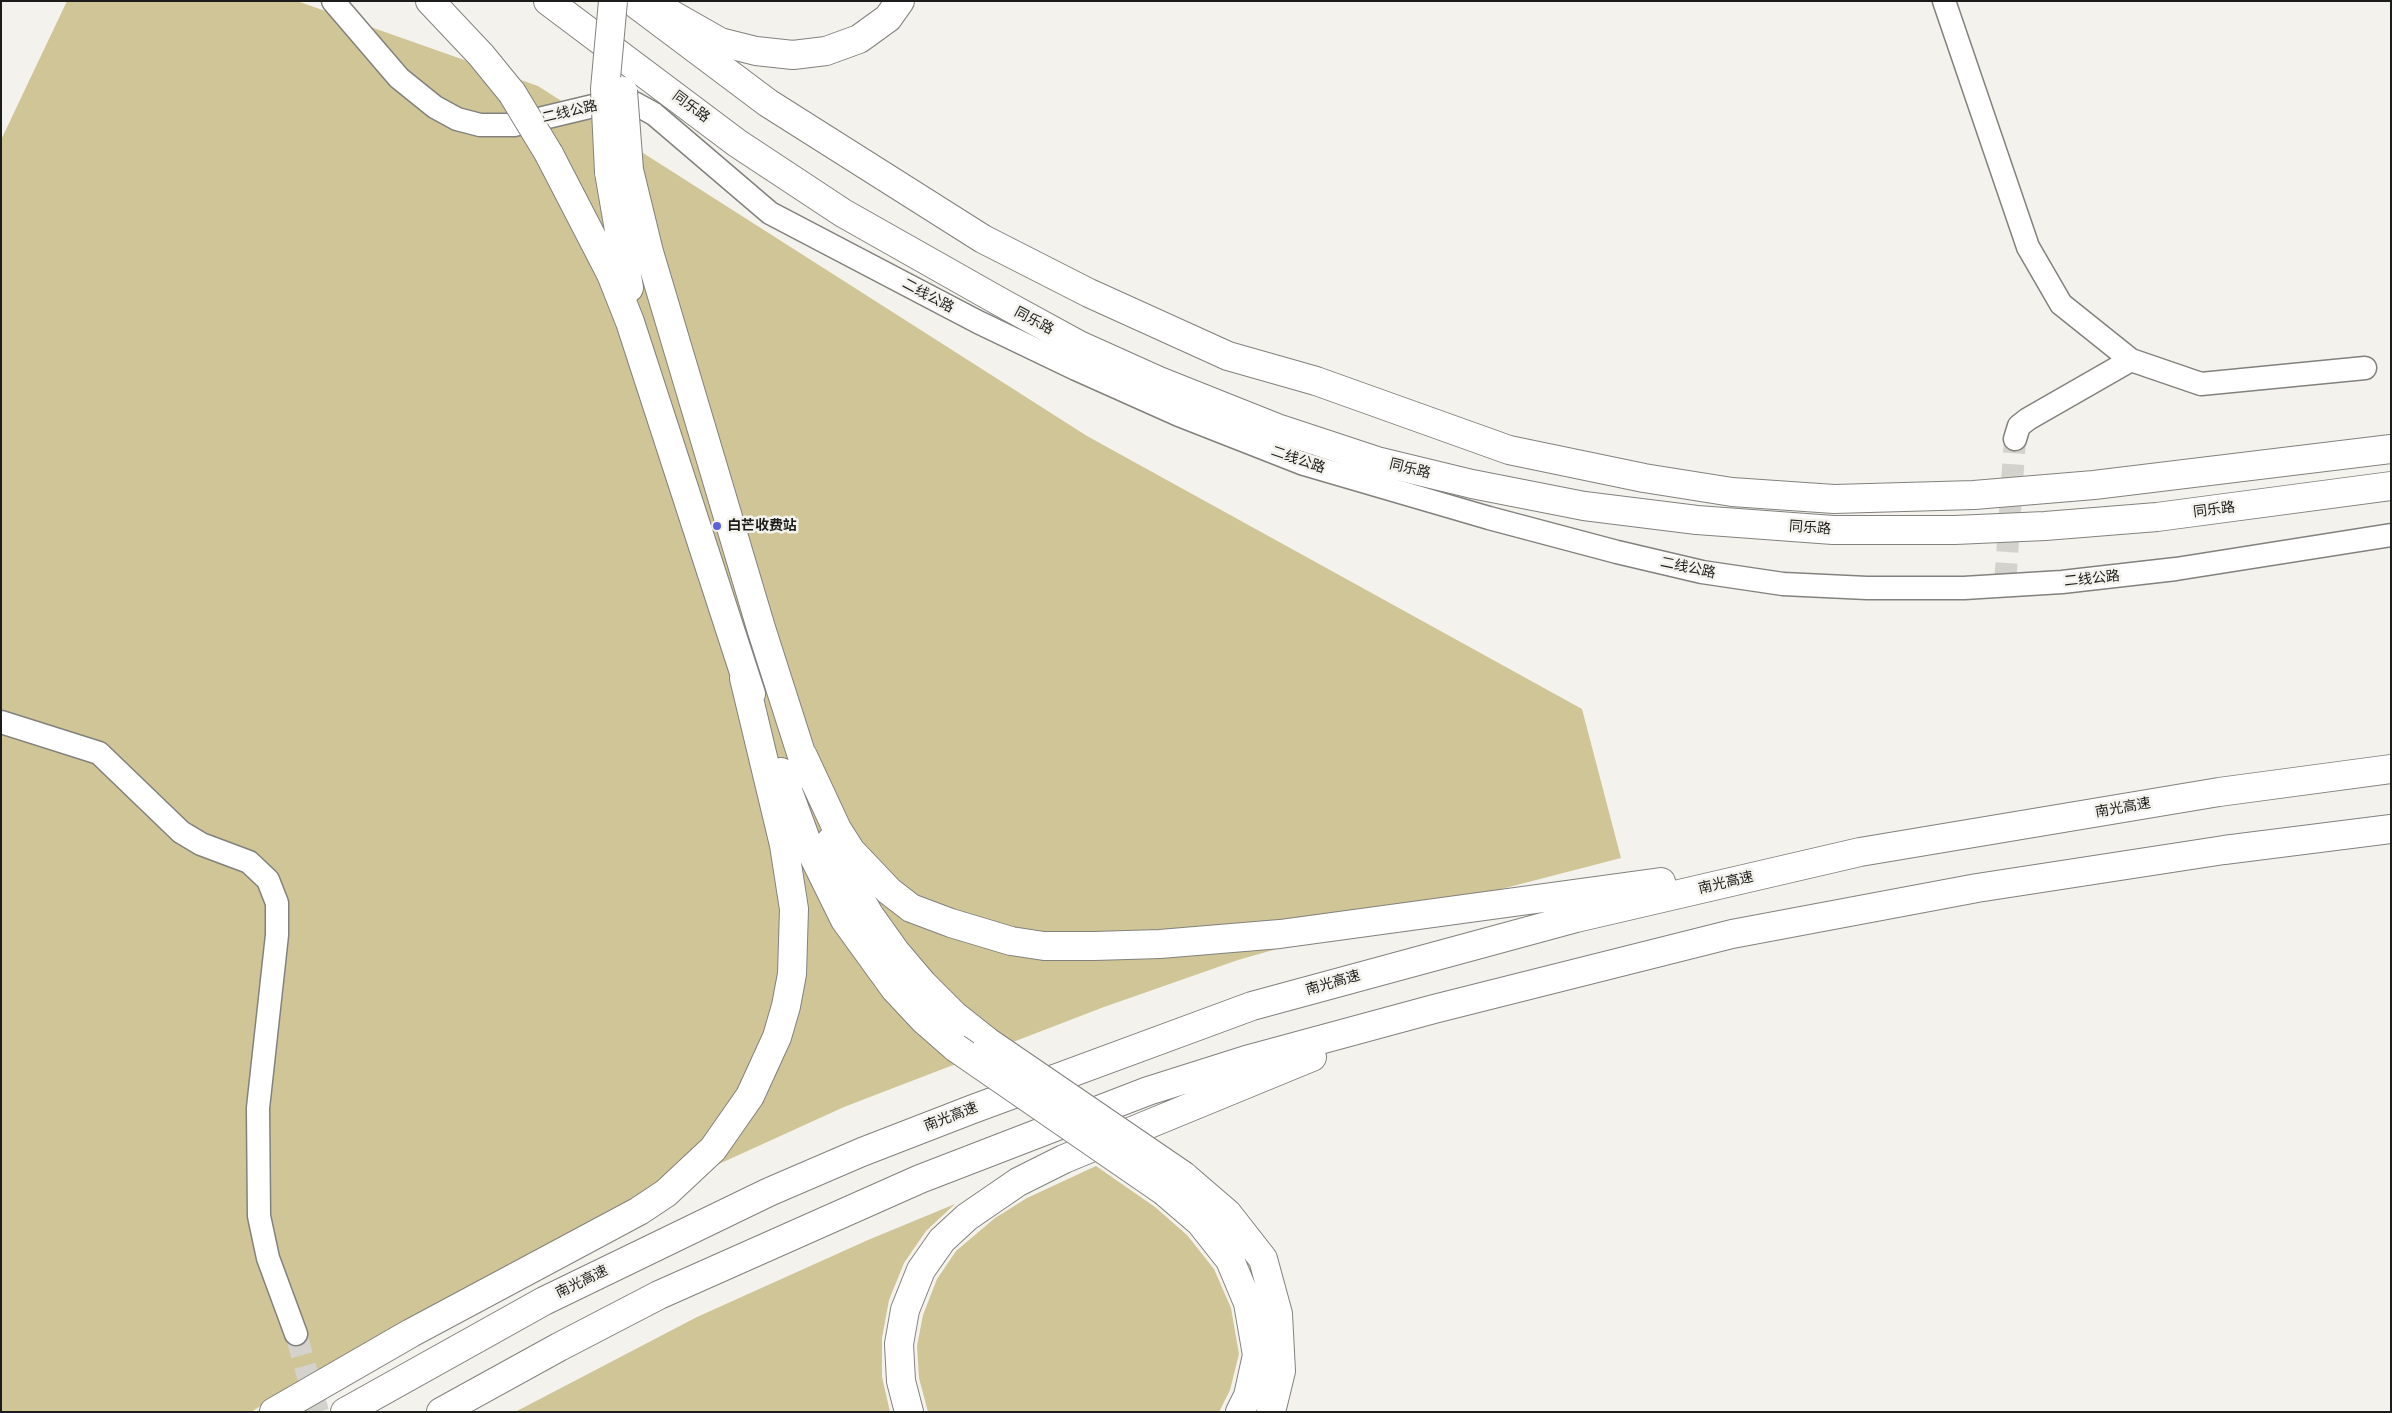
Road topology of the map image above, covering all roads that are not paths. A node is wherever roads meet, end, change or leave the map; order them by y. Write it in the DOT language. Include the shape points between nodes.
graph roads {
  1 [pos="334,1"];
  2 [pos="430,1"];
  3 [pos="548,1"];
  4 [pos="614,1"];
  5 [pos="631,1"];
  6 [pos="648,1"];
  7 [pos="900,1"];
  8 [pos="1944,1"];
  9 [pos="619,171"];
  10 [pos="2131,360"];
  11 [pos="2365,368"];
  12 [pos="651,386"];
  13 [pos="2016,440"];
  14 [pos="2391,449"];
  15 [pos="2391,486"];
  16 [pos="2391,535"];
  17 [pos="744,678"];
  18 [pos="1,722"];
  19 [pos="803,756"];
  20 [pos="2391,769"];
  21 [pos="2391,829"];
  22 [pos="1860,852"];
  23 [pos="1434,1009"];
  24 [pos="1175,1184"];
  25 [pos="296,1334"];
  26 [pos="274,1412"];
  27 [pos="345,1412"];
  28 [pos="441,1412"];
  29 [pos="909,1412"];
  30 [pos="1240,1412"];
  31 [pos="1271,1412"];
  1 -- 16 [label="street, 二线公路" via="399,78 428,103 457,119 480,125 514,125 610,102 634,103 654,114 770,213 978,322 1076,369 1179,415 1304,464 1608,549 1702,572 1783,584 1964,588 2062,582 2176,569"];
  2 -- 12 [label="main road, bridge" via="482,55 512,93 549,154 611,274"];
  3 -- 15 [label="main road, 同乐路" via="737,142 843,212 1004,304 1079,345 1159,381 1277,428 1377,461 1584,506 1698,520 1834,530 2044,526 2157,517"];
  4 -- 9 [label="main road, bridge" via="605,89"];
  5 -- 9 [label="main road, bridge"];
  5 -- 14 [label="main road" via="768,103 983,239 1089,293 1228,356 1316,381 1509,450 1644,478 1732,492 1834,498 1974,495 2094,485"];
  6 -- 7 [label="main road" via="720,42 756,51 793,55 826,51 859,39 888,18"];
  8 -- 10 [label="street" via="2028,247 2061,304"];
  9 -- 12 [label="main road" via="625,267"];
  9 -- 19 [label="main road" via="649,252 761,628"];
  10 -- 11 [label="street" via="2201,384"];
  10 -- 13 [label="street" via="2028,419 2019,426"];
  12 -- 17 [label="main road"];
  17 -- 24 [label="main road, bridge" via="808,845 846,920 895,989 956,1048"];
  17 -- 26 [label="main road" via="791,877 794,934 792,974 777,1037 746,1103 690,1172 639,1211 411,1333"];
  18 -- 25 [label="street" via="98,754 181,832 201,844 249,862 268,880 277,903 277,934 258,1108 259,1216 268,1258"];
  19 -- 22 [label="main road" via="837,830 889,891 912,908 951,923 1010,941 1044,946 1160,944 1280,934"];
  19 -- 24 [label="main road, bridge" via="830,839 848,878 870,916 923,984 988,1042"];
  20 -- 22 [label="main road, 南光高速" via="2219,792"];
  21 -- 23 [label="main road" via="2224,850 1978,888 1781,924 1630,958"];
  22 -- 27 [label="main road, 南光高速" via="1576,918 1360,976 1252,1006 1121,1053 862,1152 769,1192 544,1301"];
  23 -- 28 [label="main road" via="1246,1060 1148,1091 920,1178 659,1296"];
  23 -- 29 [label="main road" via="1064,1160 984,1203 942,1240 921,1270 905,1310 899,1344 901,1381"];
  24 -- 30 [label="main road" via="1230,1260 1248,1303 1257,1355 1248,1396"];
  24 -- 31 [label="main road" via="1227,1212 1263,1259 1278,1314 1281,1371"];
}
